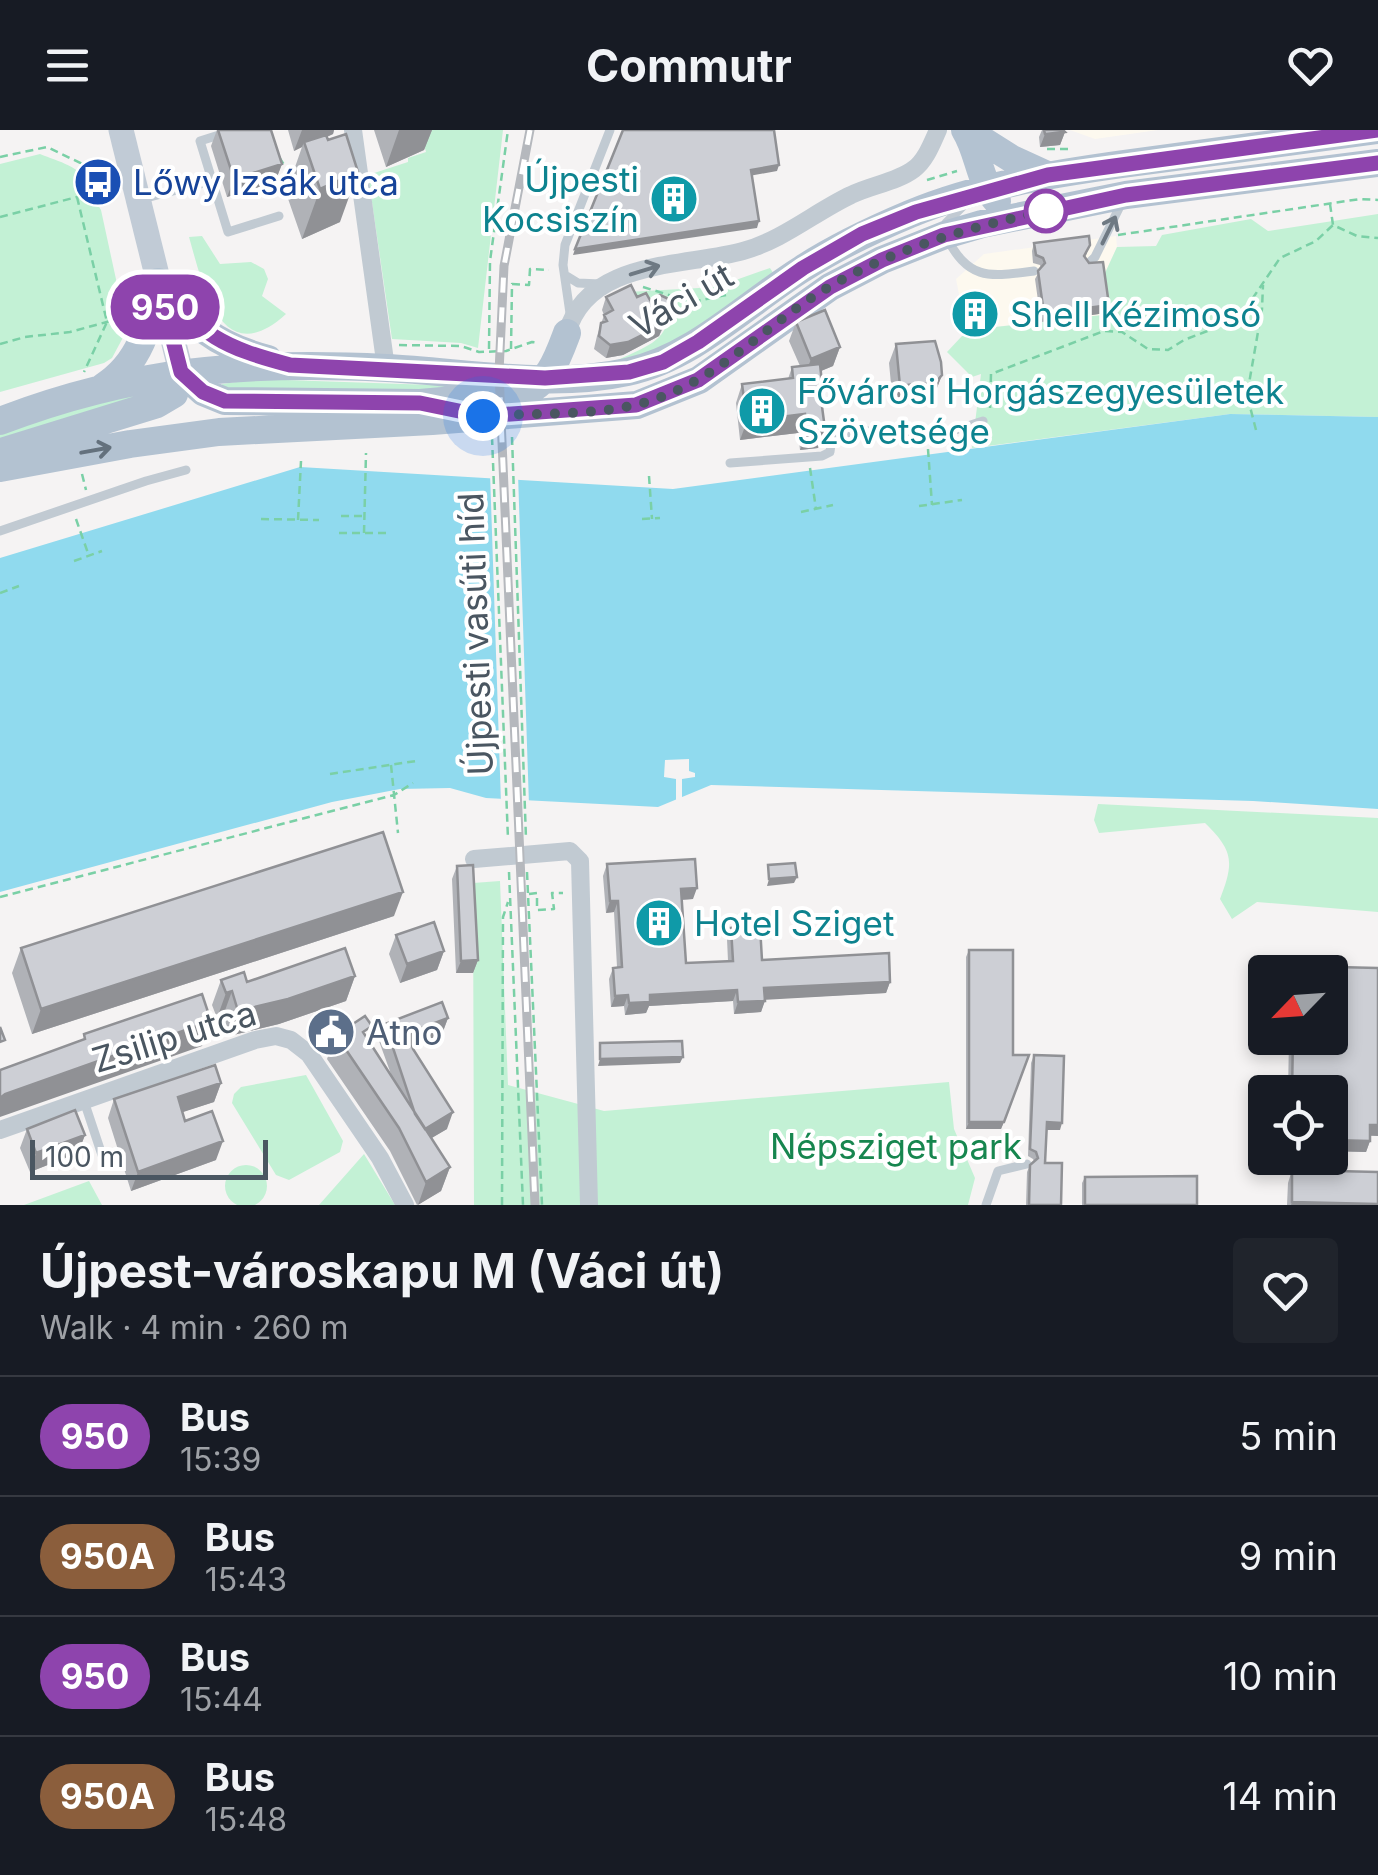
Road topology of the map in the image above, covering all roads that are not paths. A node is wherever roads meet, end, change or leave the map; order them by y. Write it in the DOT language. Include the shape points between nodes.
graph roads {
  1 [pos="121,130"];
  2 [pos="235,130"];
  3 [pos="352,130"];
  4 [pos="610,130"];
  5 [pos="938,130"];
  6 [pos="965,130"];
  7 [pos="1378,130"];
  8 [pos="1304,147"];
  9 [pos="1045,162"];
  10 [pos="1378,163"];
  11 [pos="212,180"];
  12 [pos="982,191"];
  13 [pos="1126,195"];
  14 [pos="139,200"];
  15 [pos="1025,215"];
  16 [pos="280,216"];
  17 [pos="944,235"];
  18 [pos="1089,263"];
  19 [pos="1034,271"];
  20 [pos="560,272"];
  21 [pos="158,282"];
  22 [pos="611,282"];
  23 [pos="568,329"];
  24 [pos="290,365"];
  25 [pos="386,368"];
  26 [pos="181,372"];
  27 [pos="602,376"];
  28 [pos="545,378"];
  29 [pos="90,384"];
  30 [pos="420,403"];
  31 [pos="329,404"];
  32 [pos="487,421"];
  33 [pos="983,421"];
  34 [pos="0,422"];
  35 [pos="219,432"];
  36 [pos="0,453"];
  37 [pos="730,463"];
  38 [pos="0,468"];
  39 [pos="186,470"];
  40 [pos="0,531"];
  41 [pos="474,860"];
  42 [pos="83,1099"];
  43 [pos="0,1130"];
  44 [pos="102,1155"];
  45 [pos="1027,1164"];
  46 [pos="405,1205"];
  47 [pos="589,1205"];
  48 [pos="986,1205"];
  1 -- 14 [label="main road"];
  2 -- 11 [label="lane" via="200,140"];
  3 -- 25 [label="street"];
  4 -- 20 [label="lane" via="564,245"];
  22 -- 5 [label="street, one-way" via="656,266 755,248 850,195 914,169"];
  6 -- 9 [label="main road" via="1012,159"];
  6 -- 12 [label="main road"];
  7 -- 8 [label="main road, Váci út"];
  8 -- 9 [label="main road, Váci út"];
  8 -- 10 [label="main road, Váci út"];
  8 -- 13 [label="main road, Váci út"];
  9 -- 12 [label="main road, Váci út"];
  11 -- 14 [label="lane"];
  11 -- 16 [label="lane" via="228,232"];
  12 -- 15 [label="main road"];
  12 -- 17 [label="lane" via="949,218"];
  12 -- 27 [label="main road, Váci út" via="862,234 663,362"];
  13 -- 15 [label="main road, Váci út"];
  18 -- 13 [label="lane, one-way"];
  14 -- 21 [label="main road"];
  15 -- 17 [label="main road, Váci út"];
  17 -- 19 [label="lane" via="976,273"];
  17 -- 32 [label="main road, Váci út" via="830,287 698,380 664,396"];
  20 -- 22 [label="lane" via="586,285"];
  20 -- 23 [label="lane" via="570,305"];
  21 -- 24 [label="main road" via="200,330"];
  21 -- 26 [label="main road"];
  21 -- 29 [label="main road" via="141,346 126,370"];
  22 -- 23 [label="street" via="586,299"];
  23 -- 27 [label="main road" via="582,358"];
  23 -- 28 [label="main road"];
  24 -- 25 [label="main road, Váci út"];
  24 -- 26 [label="main road, Váci út"];
  25 -- 28 [label="main road, Váci út"];
  26 -- 29 [label="main road, Váci út"];
  26 -- 31 [label="main road" via="225,401"];
  26 -- 36 [label="main road" via="174,394 157,404"];
  27 -- 28 [label="main road, Váci út"];
  28 -- 30 [label="main road" via="521,394"];
  29 -- 34 [label="main road, Váci út"];
  30 -- 31 [label="main road"];
  30 -- 32 [label="main road"];
  31 -- 35 [label="main road"];
  32 -- 35 [label="main road, Váci út"];
  33 -- 37 [label="lane" via="890,440 868,431 832,436 830,452 822,456"];
  38 -- 35 [label="main road, Váci út, one-way"];
  39 -- 40 [label="lane"];
  41 -- 47 [label="street" via="570,851 580,861"];
  42 -- 43 [label="street, Zsilip utca"];
  42 -- 44 [label="lane"];
  42 -- 46 [label="street, Zsilip utca" via="255,1040 290,1040 308,1054"];
  45 -- 48 [label="lane" via="998,1171"];
}
